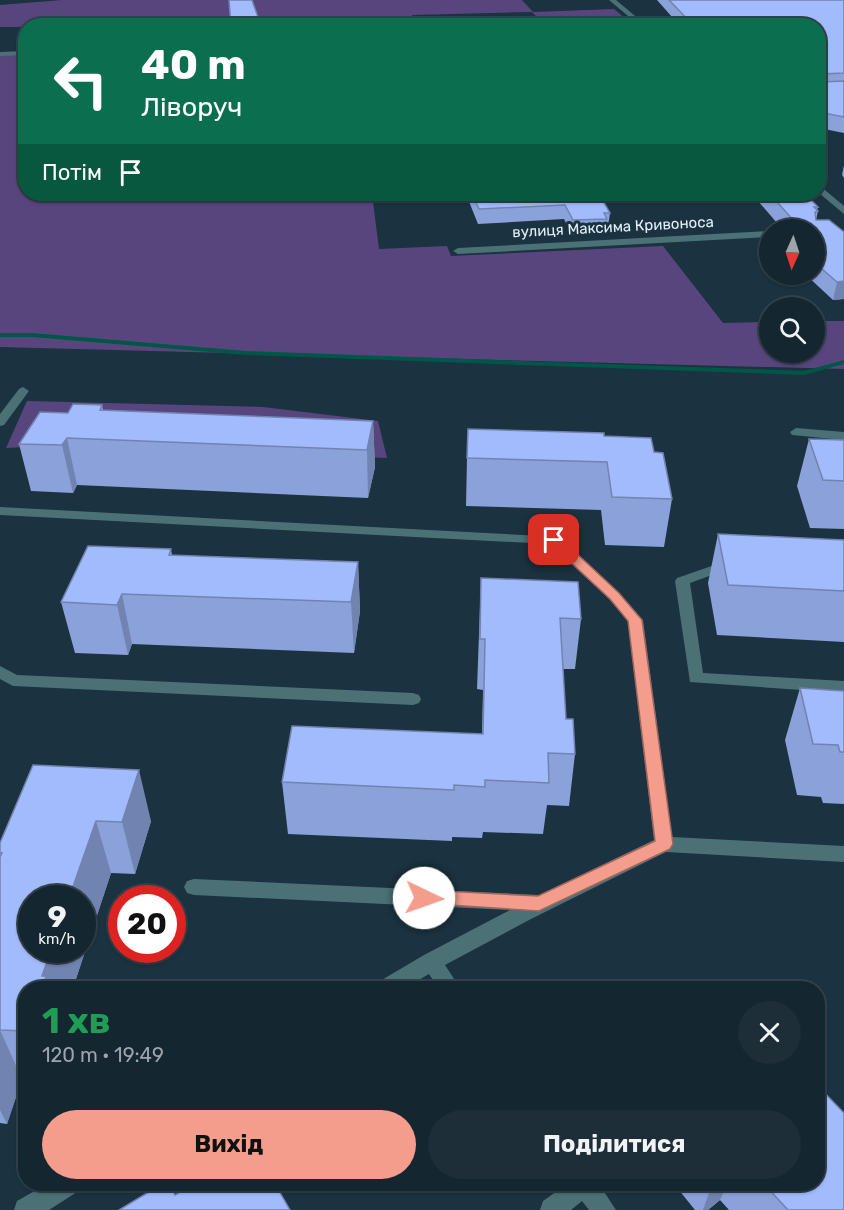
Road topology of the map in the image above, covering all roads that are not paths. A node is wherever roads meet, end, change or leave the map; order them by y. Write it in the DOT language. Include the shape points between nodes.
graph roads {
  1 [pos="612,0"];
  2 [pos="634,18"];
  3 [pos="18,53"];
  4 [pos="0,54"];
  5 [pos="826,194"];
  6 [pos="844,211"];
  7 [pos="759,235"];
  8 [pos="459,251"];
  9 [pos="23,391"];
  10 [pos="0,422"];
  11 [pos="796,432"];
  12 [pos="844,436"];
  13 [pos="0,511"];
  14 [pos="743,559"];
  15 [pos="4,680"];
  16 [pos="844,687"];
  17 [pos="412,699"];
  18 [pos="664,844"];
  19 [pos="844,854"];
  20 [pos="194,887"];
  21 [pos="539,903"];
  22 [pos="431,961"];
  23 [pos="398,981"];
  24 [pos="445,981"];
  25 [pos="57,1191"];
  26 [pos="575,1191"];
  27 [pos="589,1191"];
  28 [pos="26,1210"];
  29 [pos="552,1210"];
  30 [pos="604,1210"];
  1 -- 2 [label="street"];
  3 -- 4 [label="street"];
  5 -- 6 [label="street"];
  7 -- 8 [label="street, вулиця Максима Кривоноса"];
  9 -- 10 [label="street"];
  11 -- 12 [label="street"];
  13 -- 18 [label="street" via="554,540 635,620"];
  14 -- 16 [label="street" via="682,581 696,678"];
  15 -- 17 [label="street"];
  18 -- 19 [label="street"];
  18 -- 21 [label="street"];
  20 -- 21 [label="street"];
  21 -- 22 [label="street"];
  22 -- 23 [label="street"];
  22 -- 24 [label="street"];
  25 -- 28 [label="street"];
  26 -- 29 [label="street"];
  27 -- 30 [label="street"];
}
